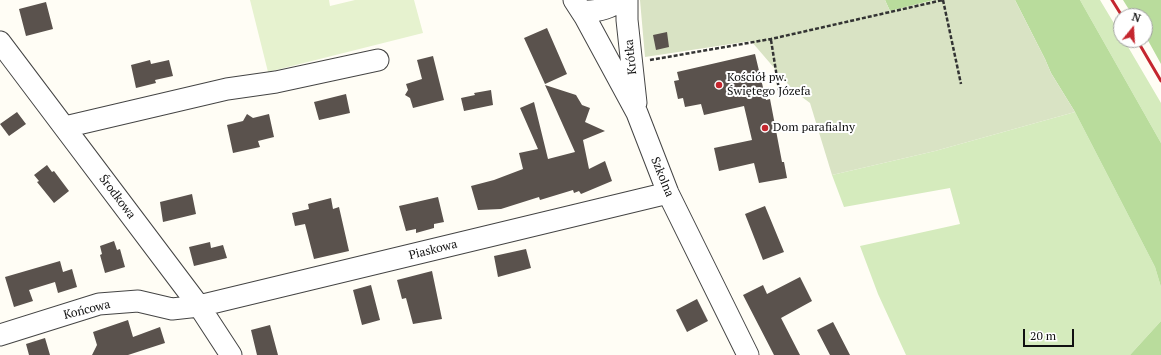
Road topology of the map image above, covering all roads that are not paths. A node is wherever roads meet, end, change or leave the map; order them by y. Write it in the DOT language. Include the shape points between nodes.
graph roads {
  1 [pos="621,0"];
  2 [pos="627,0"];
  3 [pos="577,6"];
  4 [pos="0,42"];
  5 [pos="378,60"];
  6 [pos="637,113"];
  7 [pos="65,127"];
  8 [pos="668,193"];
  9 [pos="199,306"];
  10 [pos="0,335"];
  11 [pos="231,355"];
  12 [pos="748,355"];
  1 -- 3 [label="street" via="614,5 591,12"];
  2 -- 6 [label="street, Krótka"];
  3 -- 6 [label="street, Szkolna"];
  4 -- 7 [label="street, Środkowa"];
  5 -- 7 [label="street" via="276,82 227,89"];
  6 -- 8 [label="street, Szkolna"];
  7 -- 9 [label="street, Środkowa"];
  8 -- 9 [label="street, Piaskowa"];
  8 -- 12 [label="street, Szkolna"];
  9 -- 10 [label="street, Końcowa" via="172,308 138,301 99,304"];
  9 -- 11 [label="street, Środkowa"];
}
